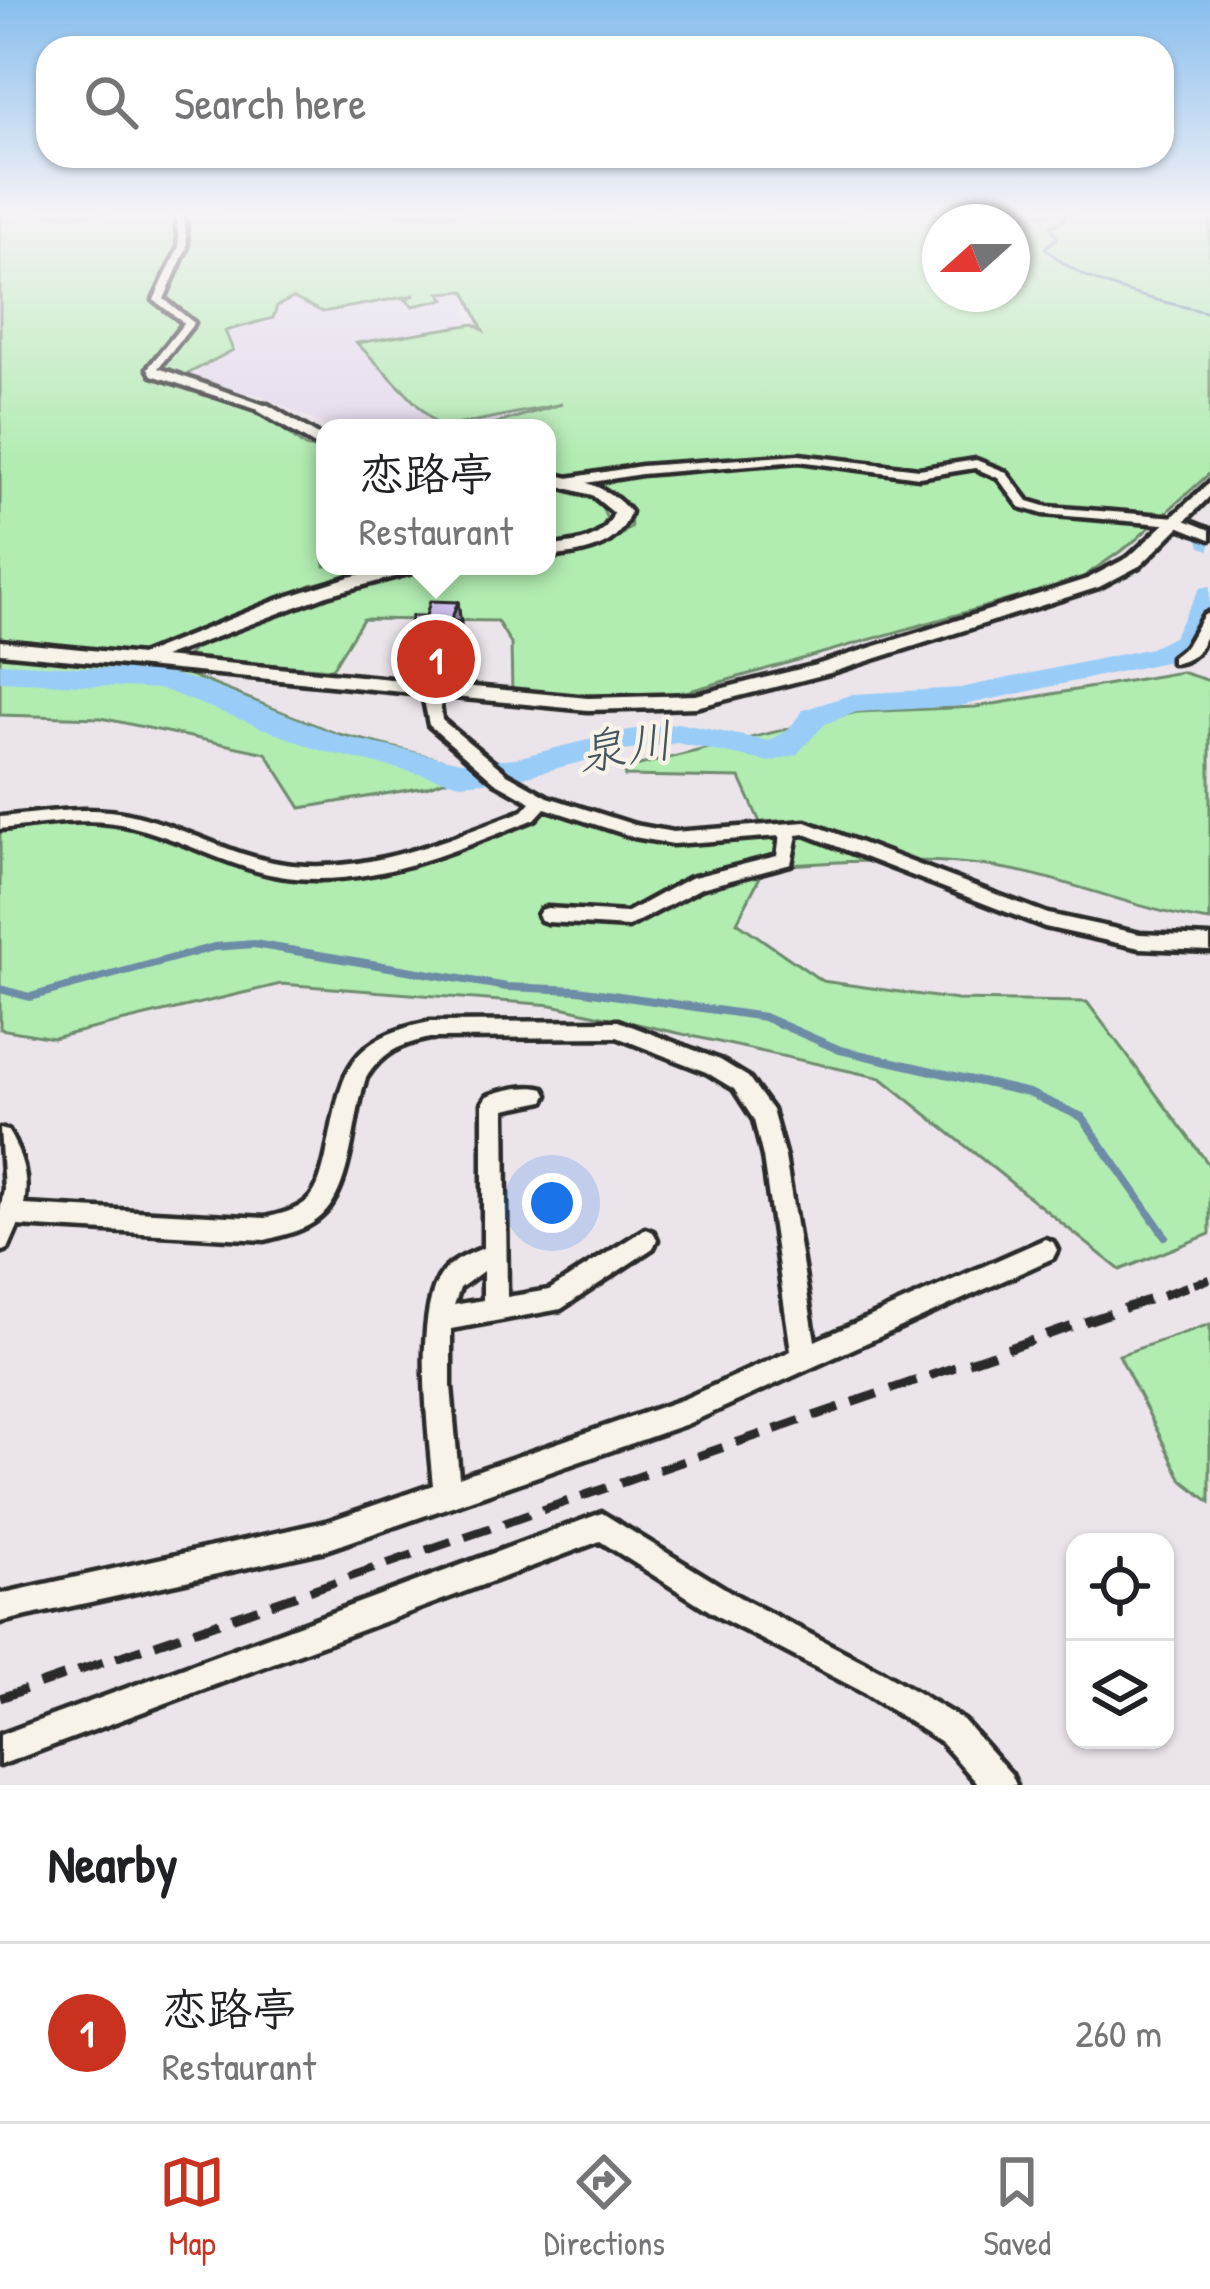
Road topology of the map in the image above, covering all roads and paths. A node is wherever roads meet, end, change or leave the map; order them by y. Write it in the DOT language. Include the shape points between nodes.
graph roads {
  1 [pos="160,297"];
  2 [pos="262,408"];
  3 [pos="316,441"];
  4 [pos="556,480"];
  5 [pos="568,482"];
  6 [pos="1210,487"];
  7 [pos="1194,529"];
  8 [pos="556,550"];
  9 [pos="367,575"];
  10 [pos="1210,616"];
  11 [pos="3,645"];
  12 [pos="142,658"];
  13 [pos="1177,660"];
  14 [pos="430,689"];
  15 [pos="542,801"];
  16 [pos="0,823"];
  17 [pos="790,827"];
  18 [pos="547,915"];
  19 [pos="1210,944"];
  20 [pos="537,1095"];
  21 [pos="0,1138"];
  22 [pos="12,1215"];
  23 [pos="645,1240"];
  24 [pos="0,1241"];
  25 [pos="1045,1250"];
  26 [pos="494,1254"];
  27 [pos="495,1310"];
  28 [pos="442,1319"];
  29 [pos="805,1359"];
  30 [pos="447,1492"];
  31 [pos="0,1609"];
  32 [pos="0,1750"];
  33 [pos="1000,1785"];
  1 -- 2 [label="street" via="189,323 155,373"];
  2 -- 3 [label="street"];
  4 -- 5 [label="street"];
  5 -- 7 [label="street" via="799,458 919,473 976,464 1002,476 1024,504 1047,511"];
  5 -- 8 [label="street" via="611,498 621,521 604,539"];
  6 -- 7 [label="street"];
  7 -- 14 [label="street" via="1093,583 730,694 645,705"];
  9 -- 12 [label="street"];
  10 -- 13 [label="street"];
  11 -- 12 [label="street"];
  12 -- 14 [label="street"];
  14 -- 15 [label="street" via="434,722"];
  15 -- 16 [label="street" via="529,815 419,854 366,869 301,872 251,866 135,820"];
  15 -- 17 [label="street" via="668,838"];
  17 -- 18 [label="street" via="785,860 696,883 644,916 608,922"];
  17 -- 19 [label="street" via="828,834 1045,920 1140,941"];
  20 -- 26 [label="street" via="494,1102"];
  21 -- 22 [label="street" via="15,1168"];
  22 -- 24 [label="street"];
  22 -- 29 [label="street" via="265,1229 300,1219 331,1183 358,1064 378,1044 430,1030 618,1029 741,1082 764,1117"];
  23 -- 27 [label="street" via="553,1301"];
  25 -- 29 [label="street"];
  26 -- 27 [label="street"];
  26 -- 28 [label="street" via="447,1287"];
  27 -- 28 [label="street"];
  28 -- 30 [label="street"];
  29 -- 30 [label="street" via="687,1411"];
  30 -- 31 [label="street" via="326,1536"];
  32 -- 33 [label="street" via="602,1527 952,1731"];
}
